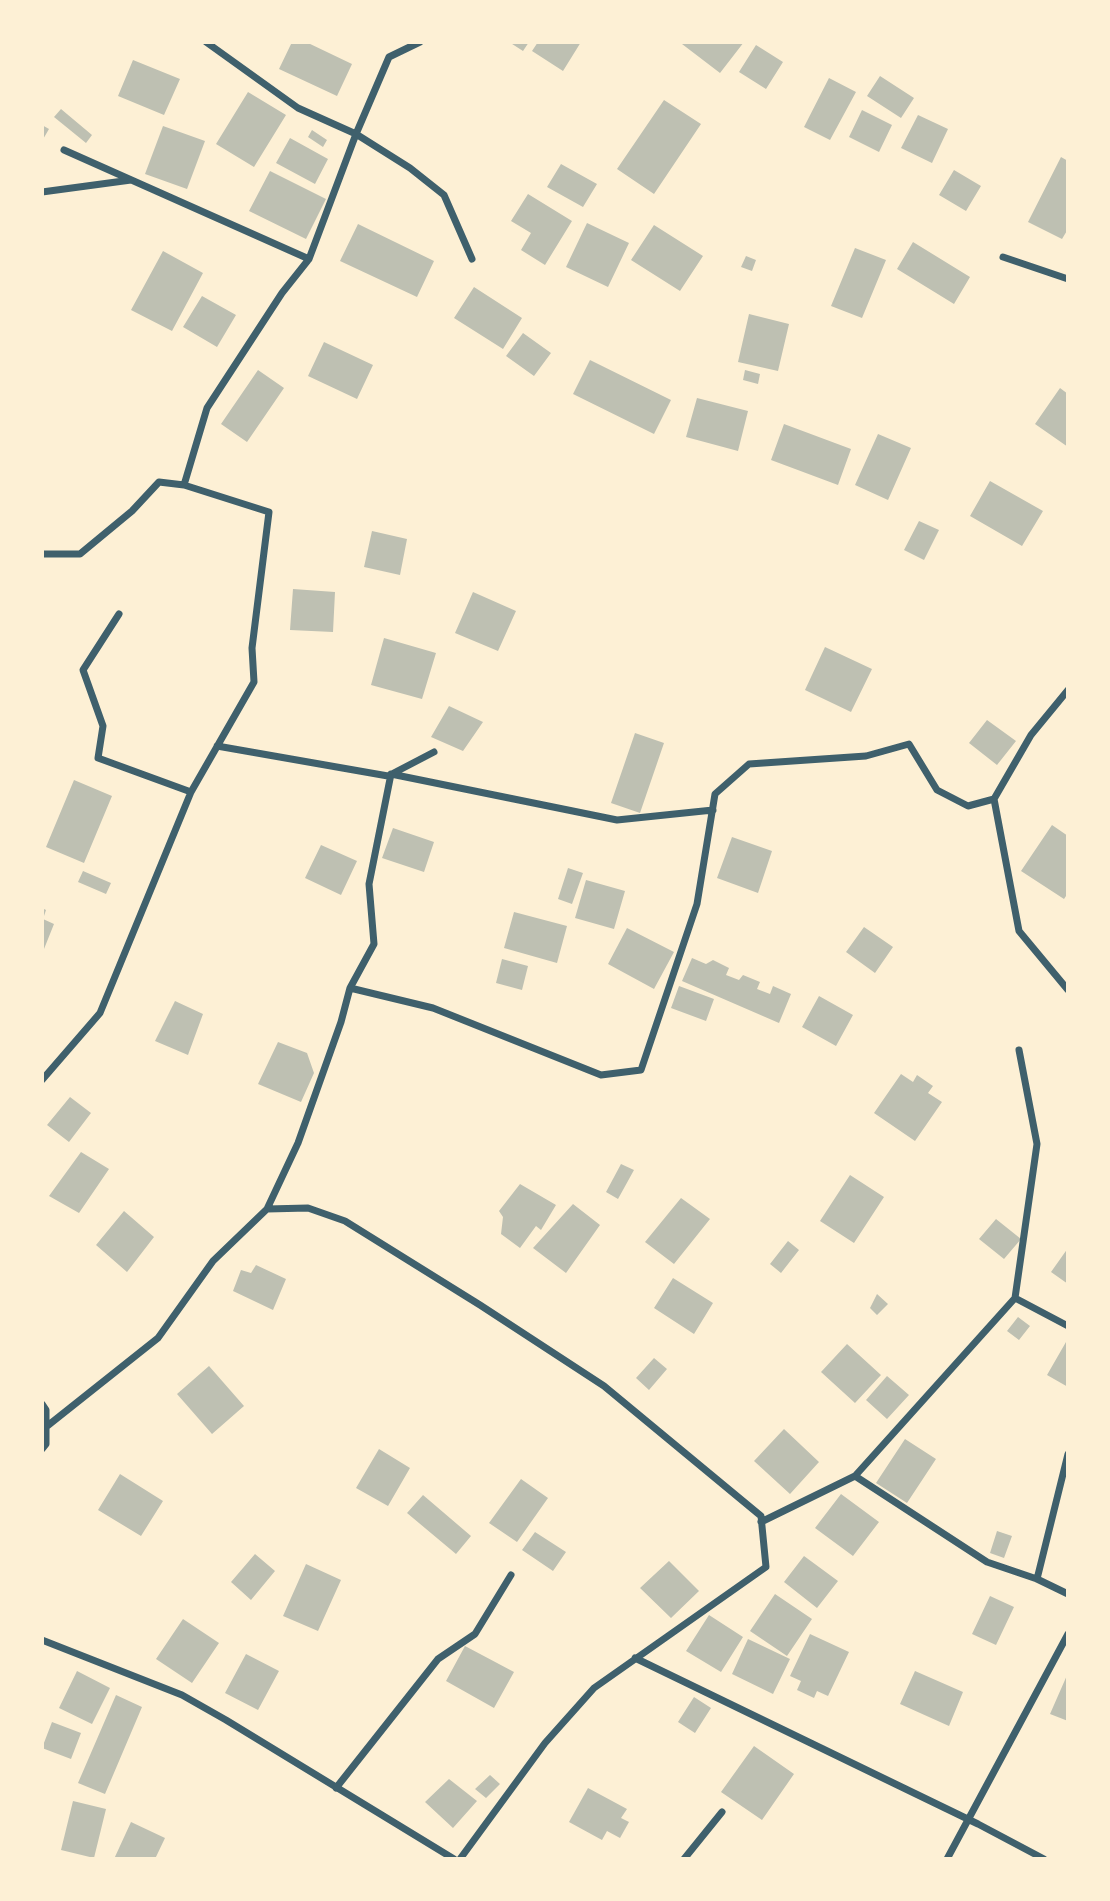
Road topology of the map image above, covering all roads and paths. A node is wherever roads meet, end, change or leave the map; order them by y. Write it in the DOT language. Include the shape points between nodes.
graph roads {
  1 [pos="206,42"];
  2 [pos="420,42"];
  3 [pos="356,134"];
  4 [pos="64,150"];
  5 [pos="131,180"];
  6 [pos="42,192"];
  7 [pos="1003,257"];
  8 [pos="309,259"];
  9 [pos="472,259"];
  10 [pos="1068,279"];
  11 [pos="184,485"];
  12 [pos="42,555"];
  13 [pos="119,614"];
  14 [pos="1068,690"];
  15 [pos="217,746"];
  16 [pos="434,752"];
  17 [pos="391,774"];
  18 [pos="191,792"];
  19 [pos="994,799"];
  20 [pos="712,810"];
  21 [pos="350,988"];
  22 [pos="1068,990"];
  23 [pos="1019,1050"];
  24 [pos="42,1080"];
  25 [pos="267,1209"];
  26 [pos="1015,1298"];
  27 [pos="1068,1326"];
  28 [pos="42,1404"];
  29 [pos="46,1427"];
  30 [pos="42,1450"];
  31 [pos="1068,1454"];
  32 [pos="855,1476"];
  33 [pos="761,1522"];
  34 [pos="511,1575"];
  35 [pos="1037,1579"];
  36 [pos="1068,1594"];
  37 [pos="1068,1634"];
  38 [pos="42,1640"];
  39 [pos="635,1658"];
  40 [pos="336,1788"];
  41 [pos="722,1812"];
  42 [pos="968,1819"];
  43 [pos="449,1858"];
  44 [pos="460,1859"];
  45 [pos="684,1859"];
  46 [pos="947,1859"];
  47 [pos="1044,1859"];
  1 -- 3 [label="street" via="298,108"];
  2 -- 3 [label="street" via="389,57"];
  3 -- 8 [label="street"];
  3 -- 9 [label="street" via="444,194"];
  4 -- 5 [label="street"];
  5 -- 6 [label="street"];
  5 -- 8 [label="street"];
  7 -- 10 [label="street"];
  8 -- 11 [label="street" via="207,408"];
  11 -- 12 [label="street" via="159,482 80,554"];
  11 -- 15 [label="street" via="269,512 252,649 254,682"];
  13 -- 18 [label="street" via="83,670 103,726 98,758"];
  14 -- 19 [label="street" via="1031,735"];
  15 -- 17 [label="street"];
  15 -- 18 [label="street"];
  16 -- 17 [label="street"];
  17 -- 20 [label="street" via="617,820"];
  17 -- 21 [label="street" via="369,884 374,944"];
  18 -- 24 [label="street" via="100,1013"];
  19 -- 20 [label="street" via="968,806 937,790 909,744 866,756 749,764 715,794"];
  19 -- 22 [label="street" via="1019,930"];
  20 -- 21 [label="street" via="696,904 641,1070 601,1075 433,1008"];
  21 -- 25 [label="street" via="298,1143"];
  23 -- 26 [label="street" via="1037,1144"];
  25 -- 29 [label="street" via="213,1261 158,1338"];
  25 -- 33 [label="street" via="308,1208 345,1222 480,1305 604,1386 761,1516"];
  26 -- 27 [label="street"];
  26 -- 32 [label="street"];
  28 -- 29 [label="street"];
  29 -- 30 [label="street"];
  31 -- 35 [label="street"];
  32 -- 33 [label="street"];
  32 -- 35 [label="street" via="988,1562"];
  33 -- 39 [label="street" via="766,1567"];
  34 -- 40 [label="street" via="475,1634 438,1659"];
  35 -- 36 [label="street"];
  37 -- 42 [label="street"];
  38 -- 40 [label="street" via="182,1695"];
  39 -- 42 [label="street"];
  39 -- 44 [label="street" via="594,1688 545,1743"];
  40 -- 43 [label="street"];
  41 -- 45 [label="street"];
  42 -- 46 [label="street"];
  42 -- 47 [label="street"];
}
